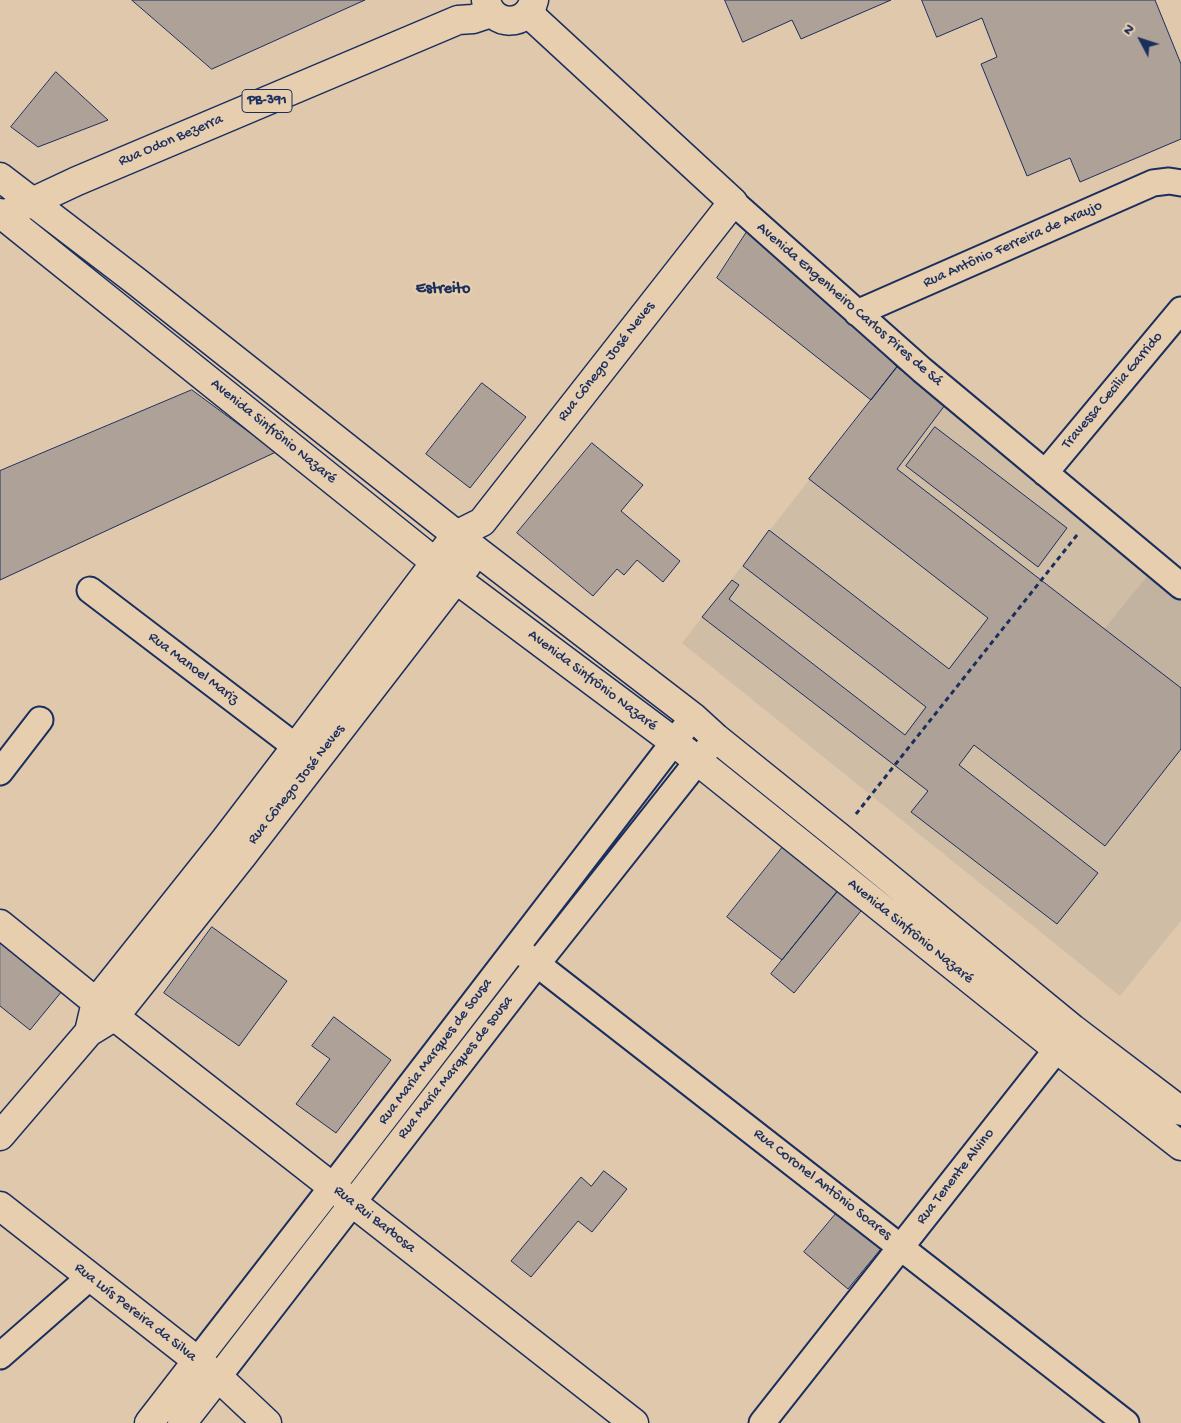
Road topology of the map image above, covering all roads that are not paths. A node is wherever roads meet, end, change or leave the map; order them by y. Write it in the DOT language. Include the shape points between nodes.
graph roads {
  1 [pos="484,4"];
  2 [pos="534,5"];
  3 [pos="0,177"];
  4 [pos="1175,182"];
  5 [pos="32,202"];
  6 [pos="733,202"];
  7 [pos="1,215"];
  8 [pos="1181,310"];
  9 [pos="857,313"];
  10 [pos="212,341"];
  11 [pos="191,366"];
  12 [pos="1045,473"];
  13 [pos="467,543"];
  14 [pos="446,570"];
  15 [pos="1181,586"];
  16 [pos="90,590"];
  17 [pos="694,717"];
  18 [pos="40,720"];
  19 [pos="716,738"];
  20 [pos="674,742"];
  21 [pos="296,748"];
  22 [pos="698,762"];
  23 [pos="0,772"];
  24 [pos="234,848"];
  25 [pos="0,924"];
  26 [pos="516,948"];
  27 [pos="536,964"];
  28 [pos="105,1009"];
  29 [pos="1057,1049"];
  30 [pos="1181,1110"];
  31 [pos="0,1136"];
  32 [pos="1181,1146"];
  33 [pos="342,1195"];
  34 [pos="0,1206"];
  35 [pos="901,1246"];
  36 [pos="90,1277"];
  37 [pos="0,1356"];
  38 [pos="207,1369"];
  39 [pos="149,1423"];
  40 [pos="182,1423"];
  41 [pos="267,1423"];
  42 [pos="634,1423"];
  43 [pos="762,1423"];
  44 [pos="1126,1423"];
  1 -- 2 [label="street" via="503,20 509,21 516,20"];
  1 -- 5 [label="street, Rua Odon Bezerra / PB-391" via="473,19 458,20"];
  2 -- 6 [label="street, Avenida Engenheiro Carlos Pires de Sá"];
  3 -- 5 [label="street, Avenida Sinfrônio Nazaré"];
  4 -- 9 [label="street, Rua Antônio Ferreira de Araujo" via="1153,183"];
  5 -- 7 [label="street, PB-391"];
  5 -- 10 [label="street, Avenida Sinfrônio Nazaré"];
  6 -- 9 [label="street, Avenida Engenheiro Carlos Pires de Sá"];
  6 -- 13 [label="street, Rua Cônego José Neves"];
  7 -- 11 [label="street, Avenida Sinfrônio Nazaré"];
  8 -- 12 [label="street, Travessa Cecilia Garrido"];
  9 -- 12 [label="street, Avenida Engenheiro Carlos Pires de Sá"];
  10 -- 11 [label="street"];
  10 -- 13 [label="street, Avenida Sinfrônio Nazaré"];
  11 -- 14 [label="street, Avenida Sinfrônio Nazaré"];
  12 -- 15 [label="street, Avenida Engenheiro Carlos Pires de Sá"];
  13 -- 14 [label="street, Rua Cônego José Neves"];
  13 -- 17 [label="street, Avenida Sinfrônio Nazaré"];
  14 -- 20 [label="street, Avenida Sinfrônio Nazaré"];
  14 -- 21 [label="street, Rua Cônego José Neves"];
  14 -- 24 [label="street, Rua Cônego José Neves"];
  16 -- 21 [label="street, Rua Manoel Mariz"];
  17 -- 19 [label="street, Avenida Sinfrônio Nazaré"];
  17 -- 20 [label="street, Rua Maria Marques de Sousa"];
  18 -- 23 [label="street"];
  19 -- 22 [label="street, Rua Maria Marques de sousa"];
  19 -- 30 [label="street, Avenida Sinfrônio Nazaré" via="1073,1029"];
  20 -- 22 [label="street, Avenida Sinfrônio Nazaré"];
  20 -- 26 [label="street, Rua Maria Marques de Sousa"];
  21 -- 24 [label="street, Rua Cônego José Neves"];
  22 -- 27 [label="street, Rua Maria Marques de sousa"];
  22 -- 29 [label="street, Avenida Sinfrônio Nazaré"];
  24 -- 28 [label="street, Rua Cônego José Neves"];
  25 -- 28 [label="street, Rua Rui Barbosa"];
  26 -- 27 [label="street, Rua Coronel Antônio Soares"];
  26 -- 33 [label="street, Rua Maria Marques de Sousa"];
  27 -- 33 [label="street, Rua Maria Marques de sousa"];
  27 -- 35 [label="street, Rua Coronel Antônio Soares"];
  28 -- 31 [label="street, Rua Cônego José Neves"];
  28 -- 33 [label="street, Rua Rui Barbosa"];
  29 -- 32 [label="street, Avenida Sinfrônio Nazaré"];
  29 -- 35 [label="street, Rua Tenente Alvino"];
  33 -- 38 [label="street, Rua Maria Marques de sousa"];
  33 -- 42 [label="street, Rua Rui Barbosa"];
  34 -- 36 [label="street, Rua Luís Pereira da Silva"];
  35 -- 43 [label="street, Rua Tenente Alvino"];
  35 -- 44 [label="street, Rua Coronel Antônio Soares"];
  36 -- 37 [label="street"];
  36 -- 38 [label="street, Rua Luís Pereira da Silva"];
  38 -- 39 [label="street"];
  38 -- 40 [label="street"];
  38 -- 41 [label="street, Rua Luís Pereira da Silva"];
}
